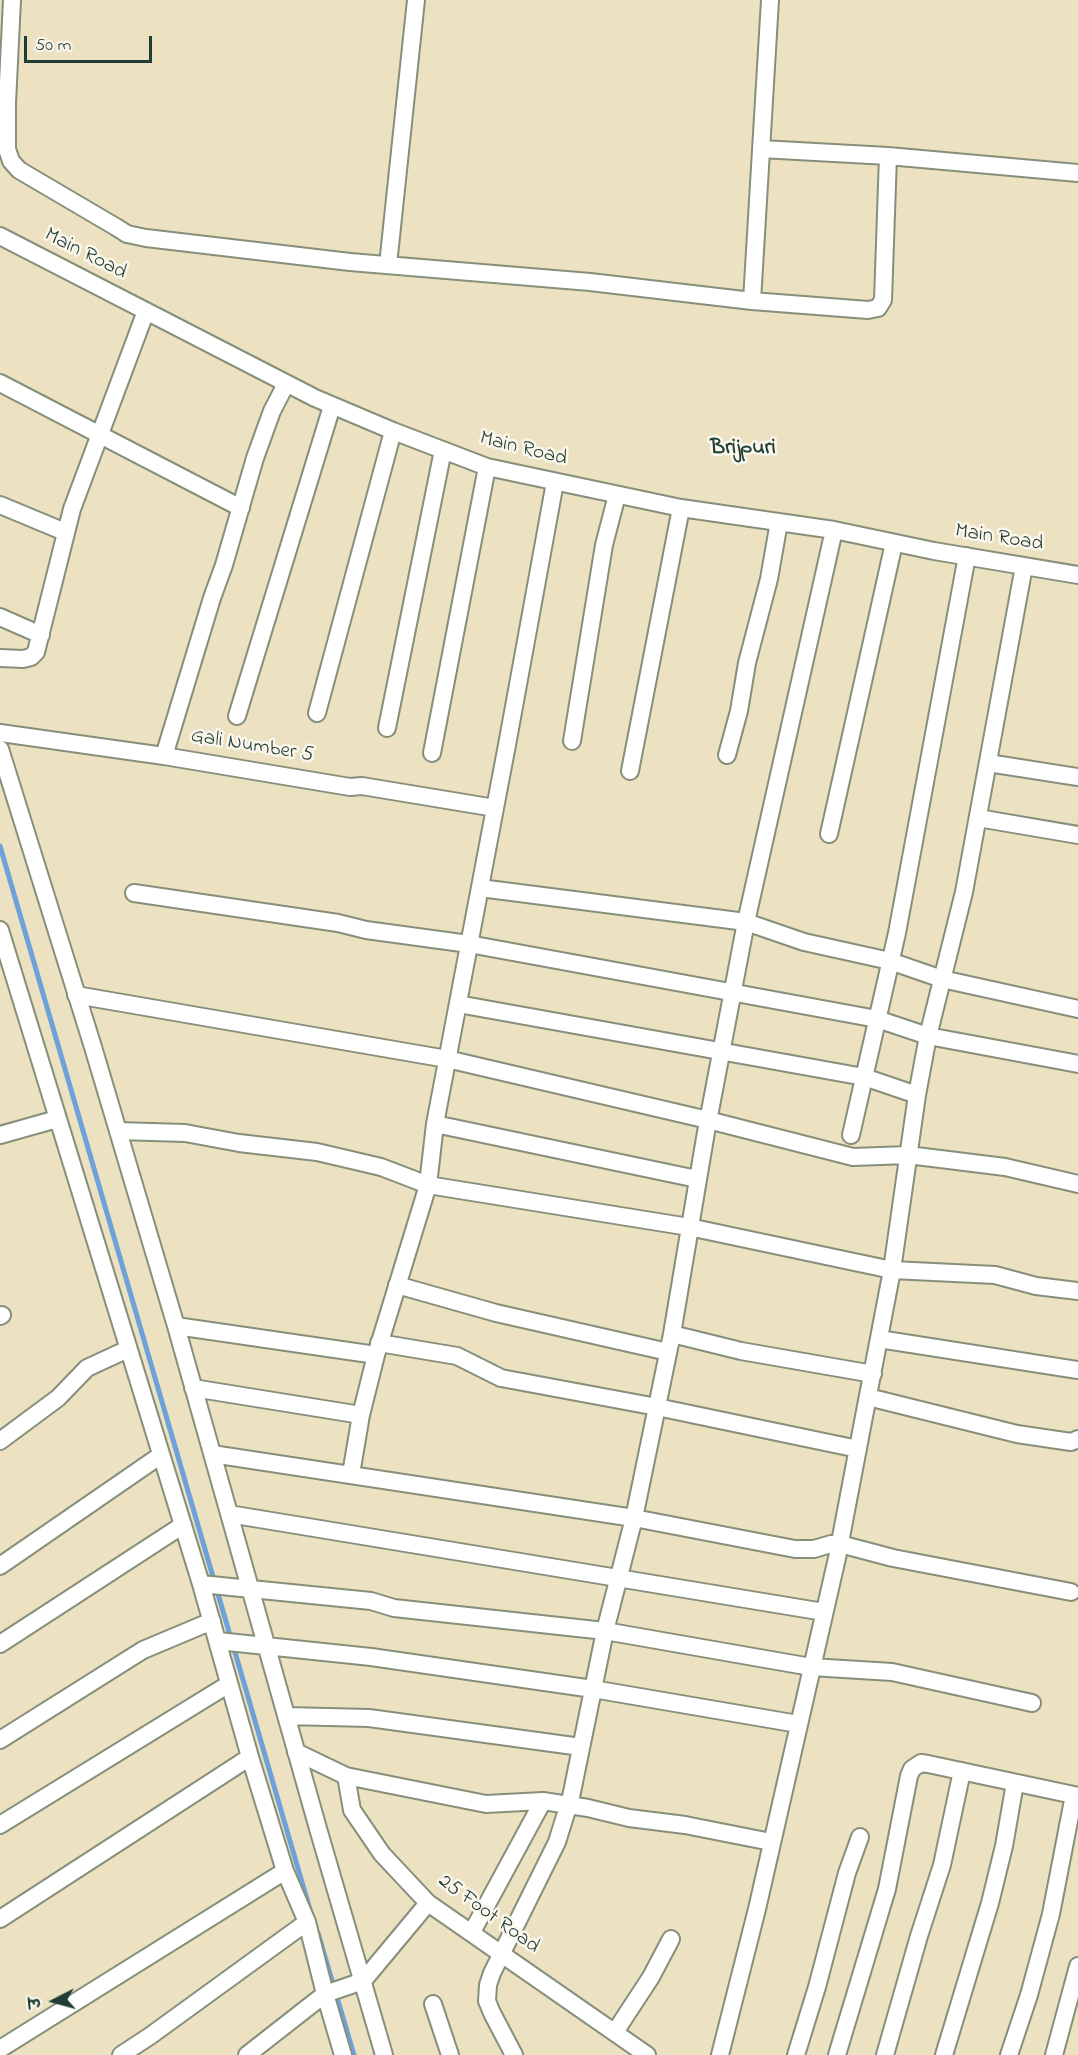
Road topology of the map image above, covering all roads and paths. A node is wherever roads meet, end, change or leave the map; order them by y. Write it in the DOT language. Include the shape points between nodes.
graph roads {
  1 [pos="12,0"];
  2 [pos="416,0"];
  3 [pos="770,0"];
  4 [pos="761,149"];
  5 [pos="888,156"];
  6 [pos="1078,173"];
  7 [pos="0,236"];
  8 [pos="388,265"];
  9 [pos="752,301"];
  10 [pos="146,311"];
  11 [pos="0,383"];
  12 [pos="286,384"];
  13 [pos="332,406"];
  14 [pos="393,431"];
  15 [pos="101,435"];
  16 [pos="443,450"];
  17 [pos="487,467"];
  18 [pos="555,482"];
  19 [pos="617,495"];
  20 [pos="0,505"];
  21 [pos="241,508"];
  22 [pos="681,508"];
  23 [pos="779,522"];
  24 [pos="834,530"];
  25 [pos="65,532"];
  26 [pos="894,543"];
  27 [pos="967,556"];
  28 [pos="1024,566"];
  29 [pos="1078,575"];
  30 [pos="0,617"];
  31 [pos="41,635"];
  32 [pos="0,658"];
  33 [pos="317,713"];
  34 [pos="237,716"];
  35 [pos="387,728"];
  36 [pos="0,733"];
  37 [pos="572,741"];
  38 [pos="0,749"];
  39 [pos="432,753"];
  40 [pos="727,755"];
  41 [pos="164,756"];
  42 [pos="988,763"];
  43 [pos="630,771"];
  44 [pos="1078,777"];
  45 [pos="495,808"];
  46 [pos="978,818"];
  47 [pos="829,834"];
  48 [pos="1078,835"];
  49 [pos="480,888"];
  50 [pos="134,893"];
  51 [pos="746,922"];
  52 [pos="0,930"];
  53 [pos="470,944"];
  54 [pos="4,958"];
  55 [pos="890,961"];
  56 [pos="942,979"];
  57 [pos="734,992"];
  58 [pos="76,995"];
  59 [pos="458,1004"];
  60 [pos="1078,1009"];
  61 [pos="877,1019"];
  62 [pos="927,1035"];
  63 [pos="722,1051"];
  64 [pos="447,1059"];
  65 [pos="1078,1064"];
  66 [pos="864,1077"];
  67 [pos="917,1095"];
  68 [pos="57,1119"];
  69 [pos="708,1120"];
  70 [pos="435,1124"];
  71 [pos="118,1131"];
  72 [pos="0,1135"];
  73 [pos="850,1135"];
  74 [pos="908,1155"];
  75 [pos="697,1179"];
  76 [pos="1078,1184"];
  77 [pos="428,1185"];
  78 [pos="689,1227"];
  79 [pos="892,1270"];
  80 [pos="397,1285"];
  81 [pos="1078,1291"];
  82 [pos="176,1326"];
  83 [pos="672,1334"];
  84 [pos="879,1339"];
  85 [pos="128,1349"];
  86 [pos="377,1349"];
  87 [pos="668,1352"];
  88 [pos="1078,1370"];
  89 [pos="873,1374"];
  90 [pos="193,1388"];
  91 [pos="868,1397"];
  92 [pos="657,1407"];
  93 [pos="361,1415"];
  94 [pos="1078,1438"];
  95 [pos="0,1442"];
  96 [pos="858,1449"];
  97 [pos="212,1454"];
  98 [pos="161,1455"];
  99 [pos="351,1474"];
  100 [pos="229,1514"];
  101 [pos="634,1518"];
  102 [pos="183,1526"];
  103 [pos="840,1544"];
  104 [pos="0,1566"];
  105 [pos="618,1578"];
  106 [pos="201,1584"];
  107 [pos="250,1590"];
  108 [pos="1071,1593"];
  109 [pos="824,1612"];
  110 [pos="212,1622"];
  111 [pos="605,1631"];
  112 [pos="218,1641"];
  113 [pos="0,1644"];
  114 [pos="266,1647"];
  115 [pos="811,1666"];
  116 [pos="229,1684"];
  117 [pos="593,1689"];
  118 [pos="1032,1703"];
  119 [pos="286,1716"];
  120 [pos="798,1724"];
  121 [pos="0,1740"];
  122 [pos="581,1747"];
  123 [pos="296,1752"];
  124 [pos="250,1757"];
  125 [pos="962,1771"];
  126 [pos="346,1776"];
  127 [pos="1015,1783"];
  128 [pos="1076,1796"];
  129 [pos="543,1801"];
  130 [pos="569,1805"];
  131 [pos="0,1825"];
  132 [pos="860,1837"];
  133 [pos="771,1842"];
  134 [pos="285,1871"];
  135 [pos="428,1903"];
  136 [pos="0,1919"];
  137 [pos="307,1922"];
  138 [pos="472,1932"];
  139 [pos="671,1939"];
  140 [pos="501,1953"];
  141 [pos="1078,1966"];
  142 [pos="363,1981"];
  143 [pos="325,1994"];
  144 [pos="433,2004"];
  145 [pos="615,2032"];
  146 [pos="0,2049"];
  147 [pos="121,2055"];
  148 [pos="247,2055"];
  149 [pos="343,2055"];
  150 [pos="384,2055"];
  151 [pos="450,2055"];
  152 [pos="514,2055"];
  153 [pos="647,2055"];
  154 [pos="720,2055"];
  155 [pos="796,2055"];
  156 [pos="837,2055"];
  157 [pos="885,2055"];
  158 [pos="944,2055"];
  159 [pos="1009,2055"];
  160 [pos="1054,2055"];
  1 -- 8 [label="street" via="7,139 10,161 19,170 136,236"];
  2 -- 8 [label="street"];
  3 -- 4 [label="street"];
  4 -- 5 [label="street"];
  4 -- 9 [label="street"];
  5 -- 6 [label="street"];
  5 -- 9 [label="street" via="883,300 878,308"];
  7 -- 10 [label="street, Main Road"];
  8 -- 9 [label="street"];
  10 -- 12 [label="street, Main Road"];
  10 -- 15 [label="street"];
  11 -- 15 [label="street"];
  12 -- 13 [label="street, Main Road"];
  12 -- 21 [label="street" via="272,411"];
  13 -- 14 [label="street, Main Road"];
  13 -- 34 [label="street"];
  14 -- 16 [label="street, Main Road"];
  14 -- 33 [label="street"];
  15 -- 21 [label="street"];
  15 -- 25 [label="street"];
  16 -- 17 [label="street, Main Road"];
  16 -- 35 [label="street"];
  17 -- 18 [label="street, Main Road"];
  17 -- 39 [label="street"];
  18 -- 19 [label="street, Main Road"];
  18 -- 45 [label="street"];
  19 -- 22 [label="street, Main Road"];
  19 -- 37 [label="street" via="604,545"];
  20 -- 25 [label="street"];
  21 -- 41 [label="street"];
  22 -- 23 [label="street, Main Road"];
  22 -- 43 [label="street"];
  23 -- 24 [label="street, Main Road"];
  23 -- 40 [label="street"];
  24 -- 26 [label="street, Main Road"];
  24 -- 51 [label="street"];
  25 -- 31 [label="street"];
  26 -- 27 [label="street, Main Road"];
  26 -- 47 [label="street"];
  27 -- 28 [label="street, Main Road"];
  27 -- 55 [label="street"];
  28 -- 29 [label="street, Main Road"];
  28 -- 42 [label="street"];
  30 -- 31 [label="street"];
  31 -- 32 [label="street" via="31,657"];
  36 -- 41 [label="street, Gali Number 5"];
  38 -- 58 [label="street"];
  41 -- 45 [label="street, Gali Number 5"];
  42 -- 44 [label="street"];
  42 -- 46 [label="street"];
  45 -- 49 [label="street"];
  46 -- 48 [label="street"];
  46 -- 56 [label="street"];
  49 -- 51 [label="street"];
  49 -- 53 [label="street"];
  50 -- 53 [label="street"];
  51 -- 55 [label="street" via="804,942"];
  51 -- 57 [label="street"];
  52 -- 54 [label="street"];
  53 -- 57 [label="street"];
  53 -- 59 [label="street"];
  54 -- 68 [label="street"];
  55 -- 56 [label="street"];
  55 -- 61 [label="street"];
  56 -- 60 [label="street"];
  56 -- 62 [label="street"];
  57 -- 61 [label="street"];
  57 -- 63 [label="street"];
  58 -- 64 [label="street"];
  58 -- 71 [label="street"];
  59 -- 63 [label="street"];
  59 -- 64 [label="street"];
  61 -- 62 [label="street"];
  61 -- 66 [label="street"];
  62 -- 65 [label="street"];
  62 -- 67 [label="street"];
  63 -- 66 [label="street"];
  63 -- 69 [label="street"];
  64 -- 69 [label="street"];
  64 -- 70 [label="street"];
  66 -- 67 [label="street"];
  66 -- 73 [label="street"];
  67 -- 74 [label="street"];
  68 -- 72 [label="street"];
  68 -- 85 [label="street"];
  69 -- 74 [label="street" via="853,1157"];
  69 -- 75 [label="street"];
  70 -- 75 [label="street"];
  70 -- 77 [label="street"];
  71 -- 77 [label="street" via="185,1133 317,1152 381,1167"];
  71 -- 82 [label="street"];
  74 -- 76 [label="street" via="1005,1167"];
  74 -- 79 [label="street"];
  75 -- 78 [label="street"];
  77 -- 78 [label="street"];
  77 -- 80 [label="street"];
  78 -- 79 [label="street"];
  78 -- 83 [label="street"];
  79 -- 81 [label="street" via="995,1275 1036,1286"];
  79 -- 84 [label="street"];
  80 -- 86 [label="street"];
  80 -- 87 [label="street"];
  82 -- 86 [label="street"];
  82 -- 90 [label="street"];
  83 -- 87 [label="street"];
  83 -- 89 [label="street" via="741,1351"];
  84 -- 88 [label="street"];
  84 -- 89 [label="street"];
  85 -- 95 [label="street" via="87,1368 58,1398"];
  85 -- 98 [label="street"];
  86 -- 92 [label="street" via="457,1356 501,1378"];
  86 -- 93 [label="street"];
  87 -- 92 [label="street"];
  89 -- 91 [label="street"];
  90 -- 93 [label="street"];
  90 -- 97 [label="street"];
  91 -- 94 [label="street" via="1017,1434 1071,1442"];
  91 -- 96 [label="street"];
  92 -- 96 [label="street"];
  92 -- 101 [label="street"];
  93 -- 99 [label="street"];
  96 -- 103 [label="street"];
  97 -- 99 [label="street"];
  97 -- 100 [label="street"];
  98 -- 102 [label="street"];
  98 -- 104 [label="street"];
  99 -- 101 [label="street"];
  100 -- 105 [label="street"];
  100 -- 107 [label="street"];
  101 -- 103 [label="street" via="795,1549"];
  101 -- 105 [label="street"];
  102 -- 106 [label="street"];
  102 -- 113 [label="street"];
  103 -- 108 [label="street"];
  103 -- 109 [label="street"];
  105 -- 109 [label="street"];
  105 -- 111 [label="street"];
  106 -- 107 [label="street"];
  106 -- 110 [label="street"];
  107 -- 111 [label="street"];
  107 -- 114 [label="street"];
  109 -- 115 [label="street"];
  110 -- 112 [label="street"];
  110 -- 121 [label="street" via="143,1650"];
  111 -- 115 [label="street"];
  111 -- 117 [label="street"];
  112 -- 114 [label="street"];
  112 -- 116 [label="street"];
  114 -- 117 [label="street" via="371,1657"];
  114 -- 119 [label="street"];
  115 -- 118 [label="street" via="892,1672"];
  115 -- 120 [label="street"];
  116 -- 124 [label="street"];
  116 -- 131 [label="street"];
  117 -- 120 [label="street"];
  117 -- 122 [label="street"];
  119 -- 122 [label="street" via="369,1718"];
  119 -- 123 [label="street"];
  120 -- 133 [label="street"];
  122 -- 130 [label="street"];
  123 -- 126 [label="street"];
  123 -- 142 [label="street"];
  124 -- 134 [label="street"];
  124 -- 136 [label="street"];
  125 -- 127 [label="street"];
  125 -- 156 [label="street" via="921,1763 912,1769 887,1889"];
  125 -- 157 [label="street" via="942,1865"];
  126 -- 129 [label="street" via="486,1804"];
  126 -- 135 [label="street, 25 Foot Road" via="352,1810 382,1854"];
  127 -- 128 [label="street"];
  127 -- 158 [label="street" via="990,1904"];
  128 -- 159 [label="street" via="1051,1914"];
  129 -- 130 [label="street"];
  129 -- 138 [label="street"];
  130 -- 133 [label="street"];
  130 -- 140 [label="street" via="557,1842"];
  132 -- 155 [label="street"];
  133 -- 154 [label="street"];
  134 -- 137 [label="street"];
  134 -- 146 [label="street"];
  135 -- 138 [label="street, 25 Foot Road"];
  135 -- 142 [label="street"];
  137 -- 143 [label="street"];
  137 -- 147 [label="street"];
  138 -- 140 [label="street, 25 Foot Road"];
  139 -- 145 [label="street"];
  140 -- 145 [label="street, 25 Foot Road"];
  140 -- 152 [label="street" via="488,1985 488,2001"];
  141 -- 160 [label="street"];
  142 -- 143 [label="street"];
  142 -- 150 [label="street"];
  143 -- 148 [label="street"];
  143 -- 149 [label="street"];
  144 -- 151 [label="street"];
  145 -- 153 [label="street, 25 Foot Road"];
}
